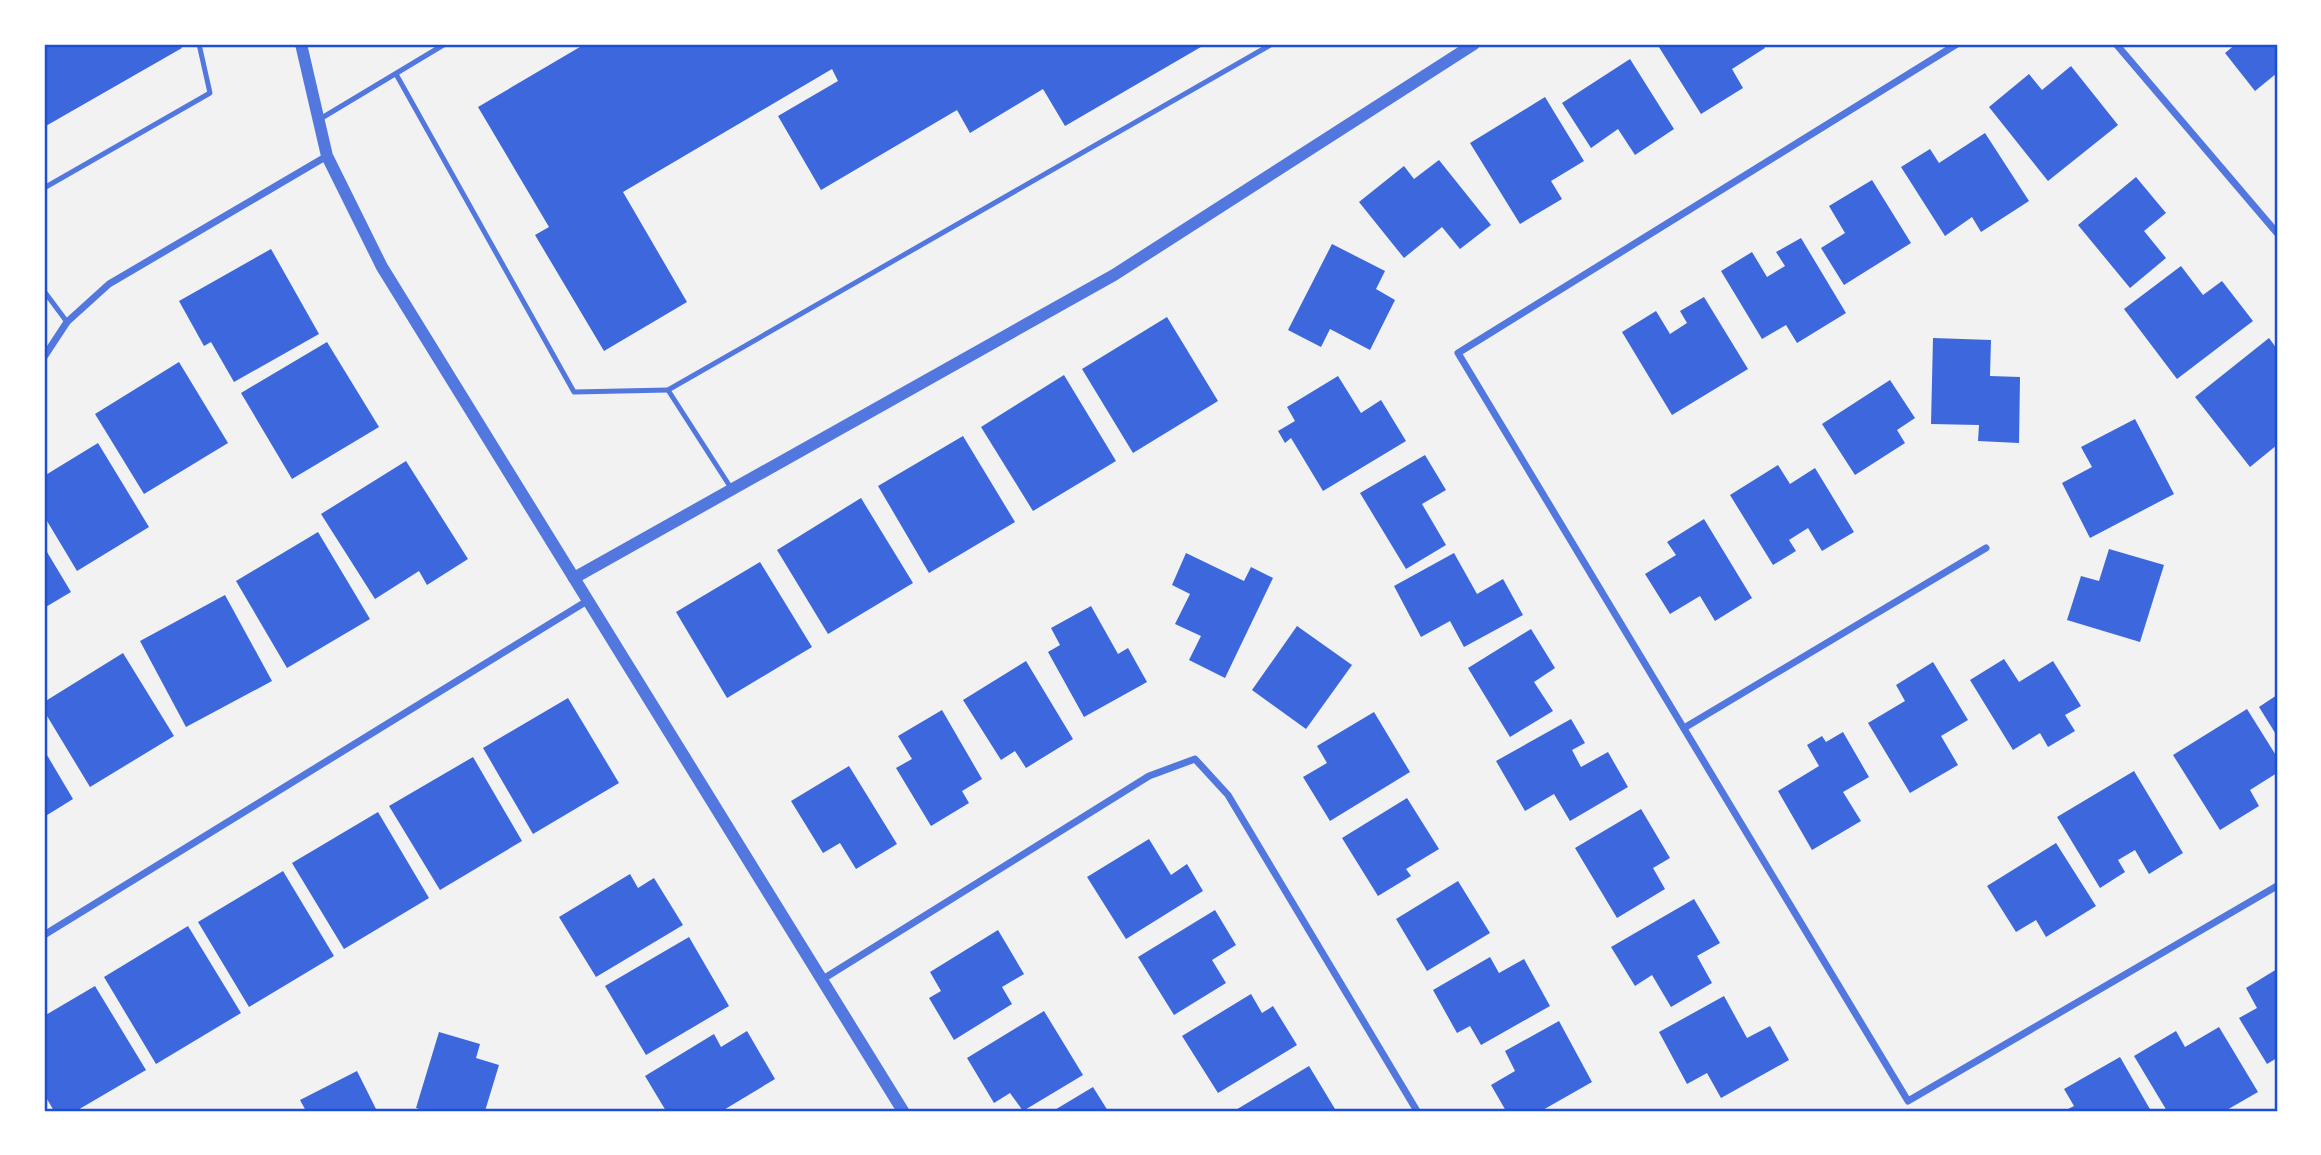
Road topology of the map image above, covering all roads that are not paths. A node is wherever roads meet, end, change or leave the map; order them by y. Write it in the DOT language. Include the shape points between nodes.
graph roads {
  1 [pos="199,44"];
  2 [pos="301,44"];
  3 [pos="446,44"];
  4 [pos="1272,44"];
  5 [pos="1474,44"];
  6 [pos="1957,44"];
  7 [pos="2116,44"];
  8 [pos="396,74"];
  9 [pos="320,119"];
  10 [pos="327,156"];
  11 [pos="44,188"];
  12 [pos="2277,233"];
  13 [pos="44,291"];
  14 [pos="67,323"];
  15 [pos="44,357"];
  16 [pos="668,390"];
  17 [pos="732,489"];
  18 [pos="1986,548"];
  19 [pos="574,578"];
  20 [pos="587,601"];
  21 [pos="1684,728"];
  22 [pos="2277,886"];
  23 [pos="44,935"];
  24 [pos="823,979"];
  25 [pos="903,1111"];
  26 [pos="1417,1111"];
  1 -- 11 [label="lane" via="210,93"];
  2 -- 9 [label="street"];
  3 -- 8 [label="lane"];
  4 -- 16 [label="lane"];
  5 -- 17 [label="street" via="1114,275"];
  6 -- 21 [label="street" via="1458,353"];
  7 -- 12 [label="street"];
  8 -- 9 [label="lane"];
  8 -- 16 [label="lane" via="574,392"];
  9 -- 10 [label="street"];
  10 -- 14 [label="street" via="108,284"];
  10 -- 19 [label="street" via="382,268"];
  13 -- 14 [label="lane"];
  14 -- 15 [label="street"];
  16 -- 17 [label="lane"];
  17 -- 19 [label="street"];
  18 -- 21 [label="street"];
  19 -- 20 [label="street"];
  20 -- 23 [label="street"];
  20 -- 24 [label="street"];
  21 -- 22 [label="street" via="1908,1101"];
  24 -- 25 [label="street"];
  24 -- 26 [label="street" via="1149,776 1195,759 1228,795"];
}
